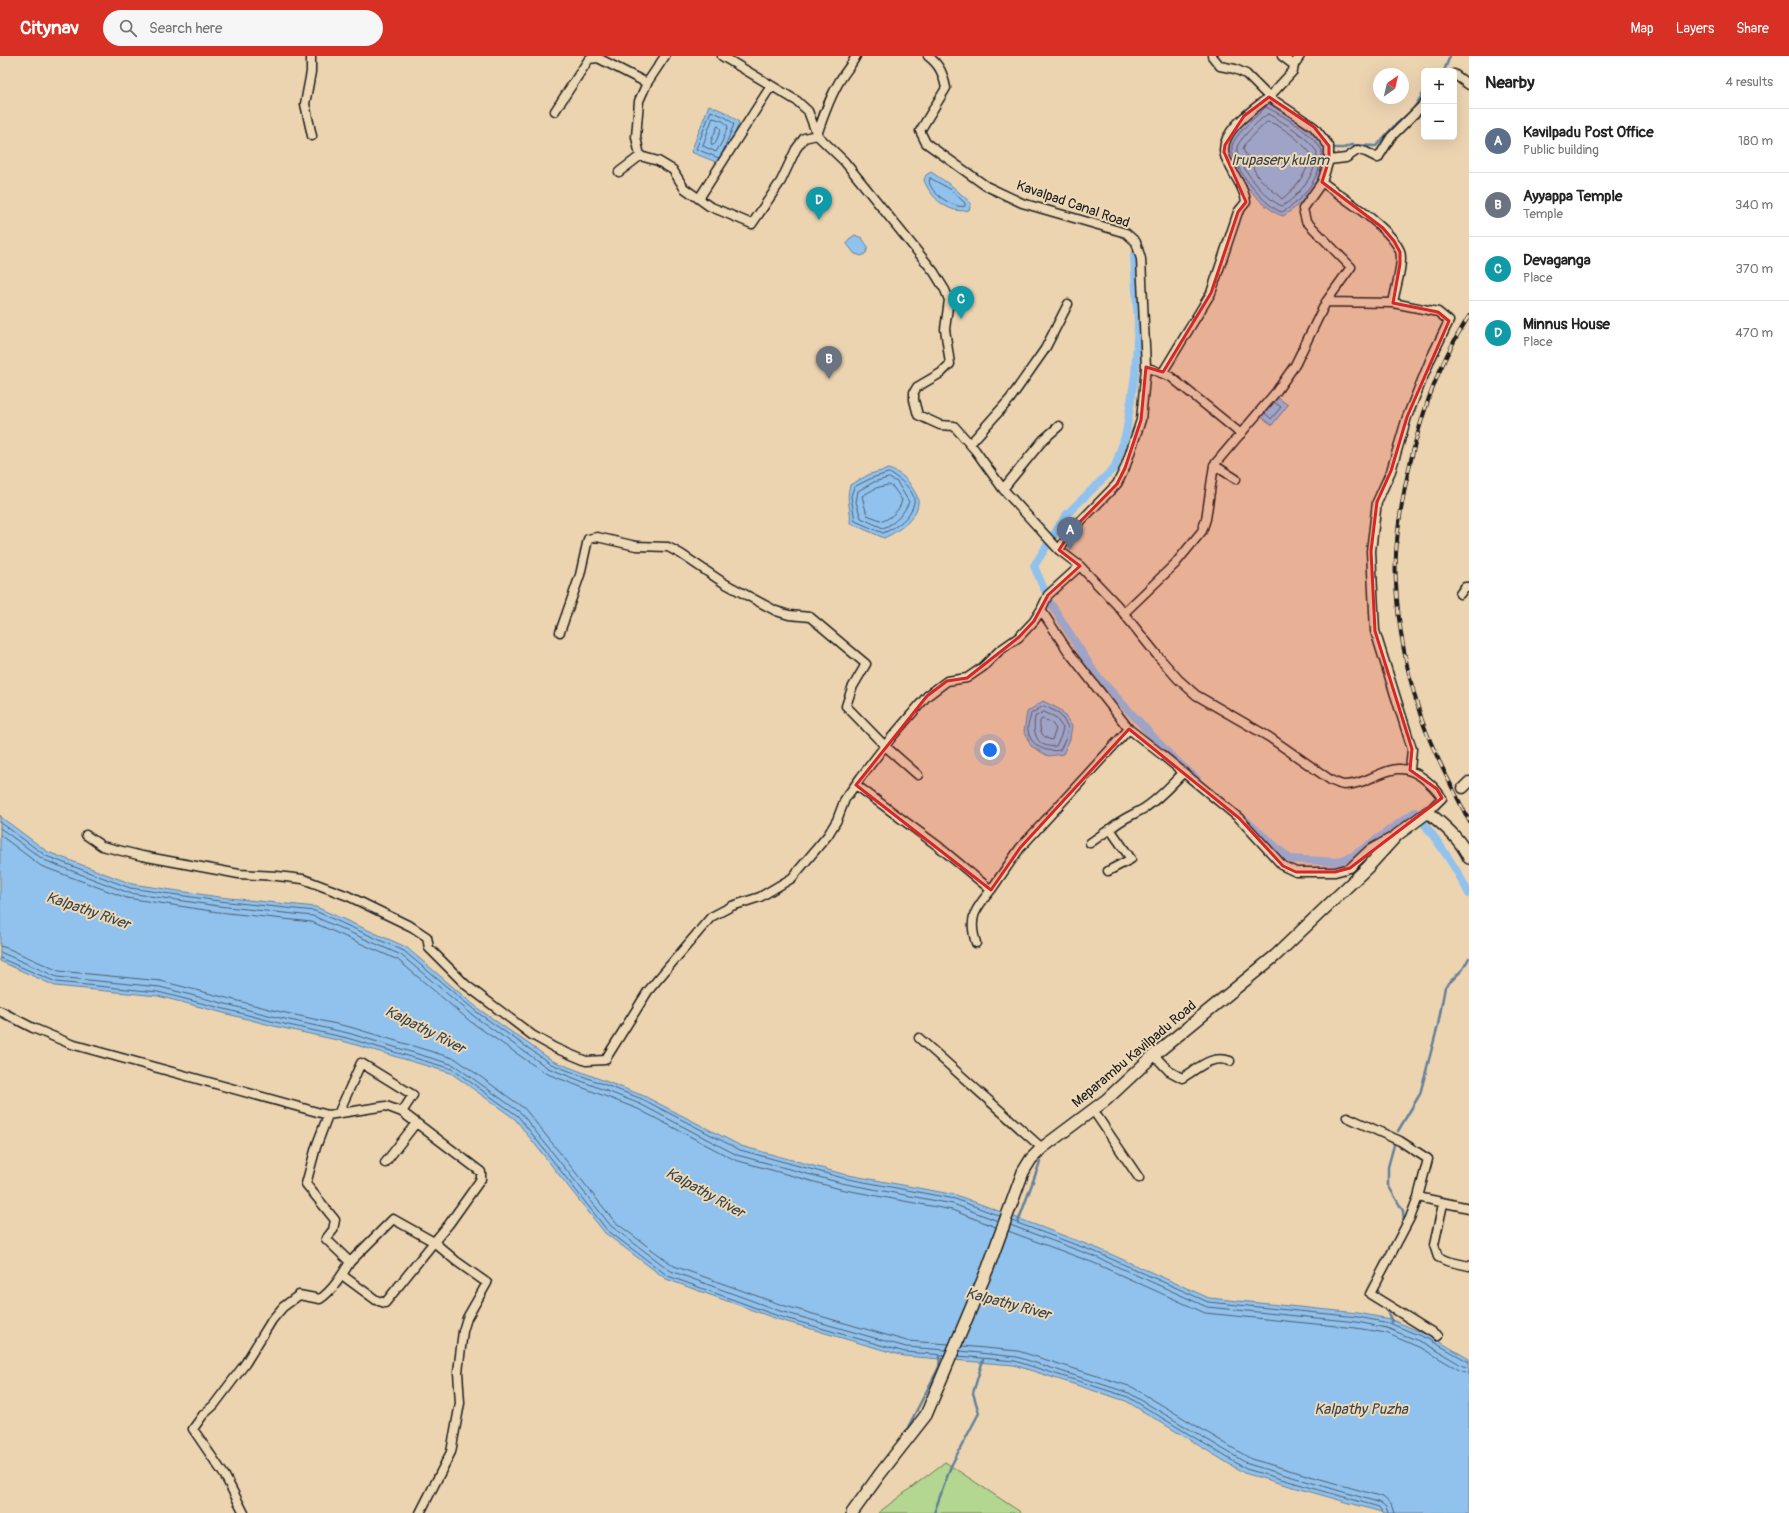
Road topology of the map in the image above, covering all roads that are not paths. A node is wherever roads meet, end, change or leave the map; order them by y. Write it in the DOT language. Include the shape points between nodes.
graph roads {
  1 [pos="311,56"];
  2 [pos="665,56"];
  3 [pos="722,56"];
  4 [pos="856,56"];
  5 [pos="928,56"];
  6 [pos="1212,56"];
  7 [pos="1282,56"];
  8 [pos="1300,56"];
  9 [pos="1294,65"];
  10 [pos="1457,76"];
  11 [pos="647,82"];
  12 [pos="1469,85"];
  13 [pos="772,86"];
  14 [pos="1269,97"];
  15 [pos="1421,107"];
  16 [pos="555,111"];
  17 [pos="817,135"];
  18 [pos="312,136"];
  19 [pos="640,156"];
  20 [pos="1329,160"];
  21 [pos="619,172"];
  22 [pos="1322,182"];
  23 [pos="700,197"];
  24 [pos="1326,302"];
  25 [pos="1392,303"];
  26 [pos="1068,304"];
  27 [pos="1146,367"];
  28 [pos="1163,372"];
  29 [pos="1059,426"];
  30 [pos="1241,434"];
  31 [pos="970,444"];
  32 [pos="1214,465"];
  33 [pos="1236,479"];
  34 [pos="1003,489"];
  35 [pos="1059,550"];
  36 [pos="1080,566"];
  37 [pos="1469,587"];
  38 [pos="1460,594"];
  39 [pos="1041,610"];
  40 [pos="1124,613"];
  41 [pos="560,632"];
  42 [pos="1129,729"];
  43 [pos="884,746"];
  44 [pos="1410,770"];
  45 [pos="1183,773"];
  46 [pos="918,775"];
  47 [pos="856,785"];
  48 [pos="1428,812"];
  49 [pos="1110,829"];
  50 [pos="86,835"];
  51 [pos="1397,835"];
  52 [pos="1090,843"];
  53 [pos="1469,858"];
  54 [pos="1108,871"];
  55 [pos="991,890"];
  56 [pos="976,943"];
  57 [pos="0,1011"];
  58 [pos="919,1038"];
  59 [pos="1154,1055"];
  60 [pos="1230,1061"];
  61 [pos="1093,1110"];
  62 [pos="339,1112"];
  63 [pos="402,1112"];
  64 [pos="328,1115"];
  65 [pos="1347,1117"];
  66 [pos="416,1123"];
  67 [pos="1042,1148"];
  68 [pos="385,1163"];
  69 [pos="1139,1178"];
  70 [pos="1418,1197"];
  71 [pos="1443,1204"];
  72 [pos="1469,1208"];
  73 [pos="434,1242"];
  74 [pos="350,1262"];
  75 [pos="1469,1266"];
  76 [pos="342,1275"];
  77 [pos="1438,1336"];
  78 [pos="244,1513"];
  79 [pos="420,1513"];
  80 [pos="852,1513"];
  1 -- 18 [label="street" via="311,72 304,104"];
  2 -- 11 [label="street"];
  3 -- 13 [label="street"];
  4 -- 17 [label="street" via="852,66 839,81 825,110"];
  5 -- 27 [label="street, Kavalpad Canal Road" via="943,73 946,88 920,131 926,143 986,186 1022,203 1126,234 1136,242 1141,259"];
  6 -- 14 [label="street" via="1220,66 1246,74"];
  7 -- 9 [label="street"];
  8 -- 9 [label="street"];
  9 -- 14 [label="street" via="1293,71"];
  10 -- 12 [label="street"];
  11 -- 16 [label="street" via="598,58 589,59"];
  11 -- 19 [label="street" via="638,101 636,137"];
  13 -- 17 [label="street" via="808,111"];
  13 -- 23 [label="street"];
  14 -- 20 [label="street" via="1314,127 1329,146"];
  14 -- 28 [label="street" via="1244,116 1224,145 1224,152 1244,192 1246,202 1238,212 1211,293"];
  15 -- 20 [label="street" via="1391,137 1378,158 1358,150 1346,158"];
  17 -- 23 [label="street" via="804,138 781,181 752,224 709,206"];
  17 -- 31 [label="street" via="847,164 918,251 945,290 949,300 945,329 950,364 942,373 917,387 914,400 918,415 940,425 954,426"];
  19 -- 21 [label="street"];
  19 -- 23 [label="street" via="658,161 673,170 684,188"];
  20 -- 22 [label="street"];
  22 -- 24 [label="street" via="1303,209 1306,221 1351,267"];
  22 -- 25 [label="street" via="1382,228 1394,241 1400,252 1400,264"];
  24 -- 25 [label="street"];
  24 -- 30 [label="street" via="1295,365"];
  25 -- 44 [label="street" via="1438,312 1449,321 1407,417 1391,471 1377,502 1371,551 1375,631 1412,749"];
  26 -- 31 [label="street" via="1045,349 1010,399"];
  27 -- 28 [label="street"];
  27 -- 35 [label="street, Kavalpad Canal Road" via="1141,420 1125,468 1117,484 1072,531"];
  28 -- 30 [label="street"];
  29 -- 34 [label="street" via="1043,440"];
  30 -- 32 [label="street"];
  31 -- 34 [label="street"];
  32 -- 33 [label="street"];
  32 -- 40 [label="street" via="1202,531 1175,564"];
  34 -- 35 [label="street"];
  35 -- 36 [label="street"];
  36 -- 39 [label="street" via="1048,595"];
  36 -- 40 [label="street"];
  37 -- 38 [label="street" via="1465,587"];
  39 -- 42 [label="street" via="1068,651"];
  39 -- 43 [label="street" via="1034,622 1019,637 999,651 983,667 967,678 947,681 928,696"];
  40 -- 44 [label="street" via="1178,680 1196,695 1269,737 1332,781 1344,785 1360,782 1395,768"];
  41 -- 43 [label="street" via="580,575 588,539 598,537 636,546 668,547 724,583 776,611 810,617 866,664 852,688 846,706"];
  42 -- 45 [label="street"];
  42 -- 55 [label="street" via="1020,848"];
  43 -- 46 [label="street"];
  43 -- 47 [label="street"];
  44 -- 48 [label="street, Meparambu Kavilpadu Road" via="1437,789 1442,798"];
  45 -- 49 [label="street" via="1155,800 1123,818"];
  45 -- 51 [label="street" via="1239,818 1283,866 1296,872 1334,872 1350,868 1369,850"];
  47 -- 50 [label="street" via="845,799 828,835 792,878 760,897 732,906 711,917 648,991 605,1060 586,1061 532,1035 466,985 429,948 427,937 348,896 303,879 239,874 142,856 102,846"];
  47 -- 55 [label="street" via="938,846"];
  48 -- 51 [label="main road, Meparambu Kavilpadu Road"];
  48 -- 53 [label="main road" via="1464,846"];
  49 -- 52 [label="street"];
  49 -- 54 [label="street" via="1131,859"];
  51 -- 59 [label="main road, Meparambu Kavilpadu Road" via="1368,867 1276,956"];
  55 -- 56 [label="street" via="973,915 972,927"];
  57 -- 64 [label="street" via="71,1044"];
  58 -- 67 [label="street"];
  59 -- 60 [label="street" via="1169,1071 1182,1078 1209,1060 1222,1058"];
  59 -- 61 [label="main road, Meparambu Kavilpadu Road"];
  61 -- 67 [label="main road, Meparambu Kavilpadu Road"];
  61 -- 69 [label="street"];
  62 -- 63 [label="street" via="386,1106"];
  62 -- 63 [label="street" via="361,1063 413,1095"];
  62 -- 64 [label="street"];
  63 -- 66 [label="street"];
  64 -- 74 [label="street" via="316,1146 306,1184 335,1220 326,1239"];
  65 -- 70 [label="street" via="1400,1141 1428,1159"];
  66 -- 68 [label="street"];
  66 -- 73 [label="street" via="482,1172 481,1179"];
  67 -- 80 [label="main road, Meparambu Kavilpadu Road" via="1023,1172 988,1268 926,1415"];
  70 -- 71 [label="street"];
  70 -- 77 [label="street" via="1410,1218 1370,1294"];
  71 -- 72 [label="street"];
  71 -- 75 [label="street" via="1434,1245 1438,1257"];
  73 -- 74 [label="street" via="393,1219"];
  73 -- 76 [label="street" via="385,1303 376,1300"];
  73 -- 79 [label="street" via="487,1283 463,1331 458,1372 460,1403 451,1452"];
  74 -- 76 [label="street"];
  76 -- 78 [label="street" via="327,1295 320,1299 299,1295 283,1307 245,1364 193,1429 225,1476"];
}
